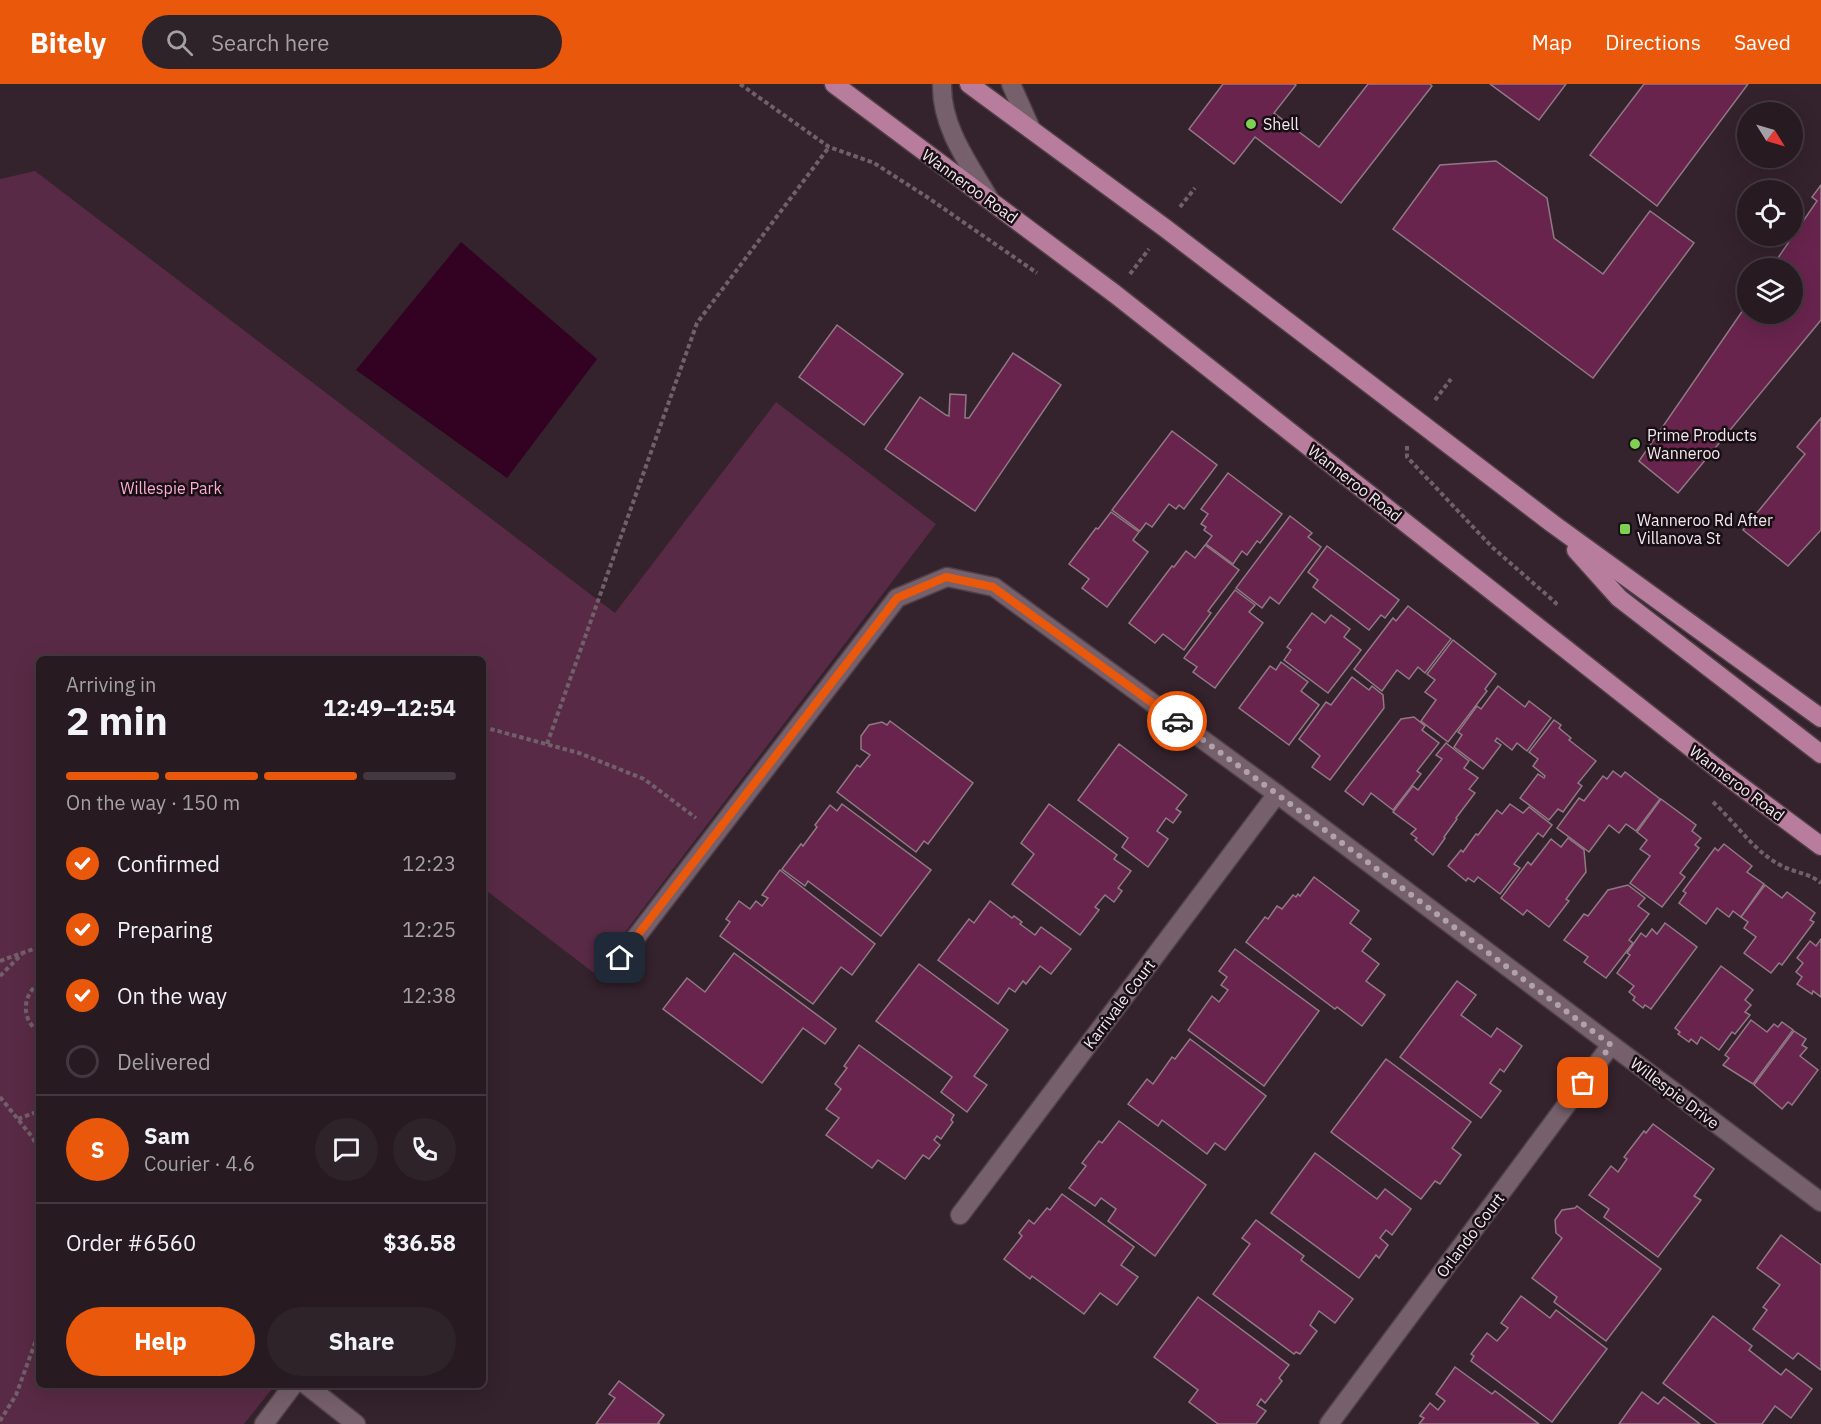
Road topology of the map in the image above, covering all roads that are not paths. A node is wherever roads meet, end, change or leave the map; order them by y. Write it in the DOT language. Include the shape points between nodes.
graph roads {
  1 [pos="834,84"];
  2 [pos="942,84"];
  3 [pos="969,84"];
  4 [pos="1011,84"];
  5 [pos="1031,129"];
  6 [pos="990,200"];
  7 [pos="1553,524"];
  8 [pos="1821,718"];
  9 [pos="1821,754"];
  10 [pos="1277,794"];
  11 [pos="1817,839"];
  12 [pos="620,958"];
  13 [pos="1611,1045"];
  14 [pos="1821,1202"];
  15 [pos="960,1215"];
  16 [pos="291,1388"];
  17 [pos="310,1388"];
  18 [pos="264,1424"];
  19 [pos="356,1424"];
  20 [pos="1329,1424"];
  1 -- 6 [label="highway, Wanneroo Road"];
  2 -- 6 [label="street" via="951,132"];
  3 -- 5 [label="highway"];
  4 -- 5 [label="street"];
  5 -- 7 [label="highway"];
  6 -- 11 [label="highway, Wanneroo Road" via="1704,758"];
  7 -- 8 [label="highway"];
  7 -- 9 [label="highway" via="1618,598"];
  10 -- 12 [label="street, Willespie Drive" via="993,587 946,577 897,598"];
  10 -- 13 [label="street, Willespie Drive"];
  10 -- 15 [label="street, Karrivale Court"];
  13 -- 14 [label="street, Willespie Drive"];
  13 -- 20 [label="street, Orlando Court"];
  16 -- 18 [label="street"];
  17 -- 19 [label="street"];
}
